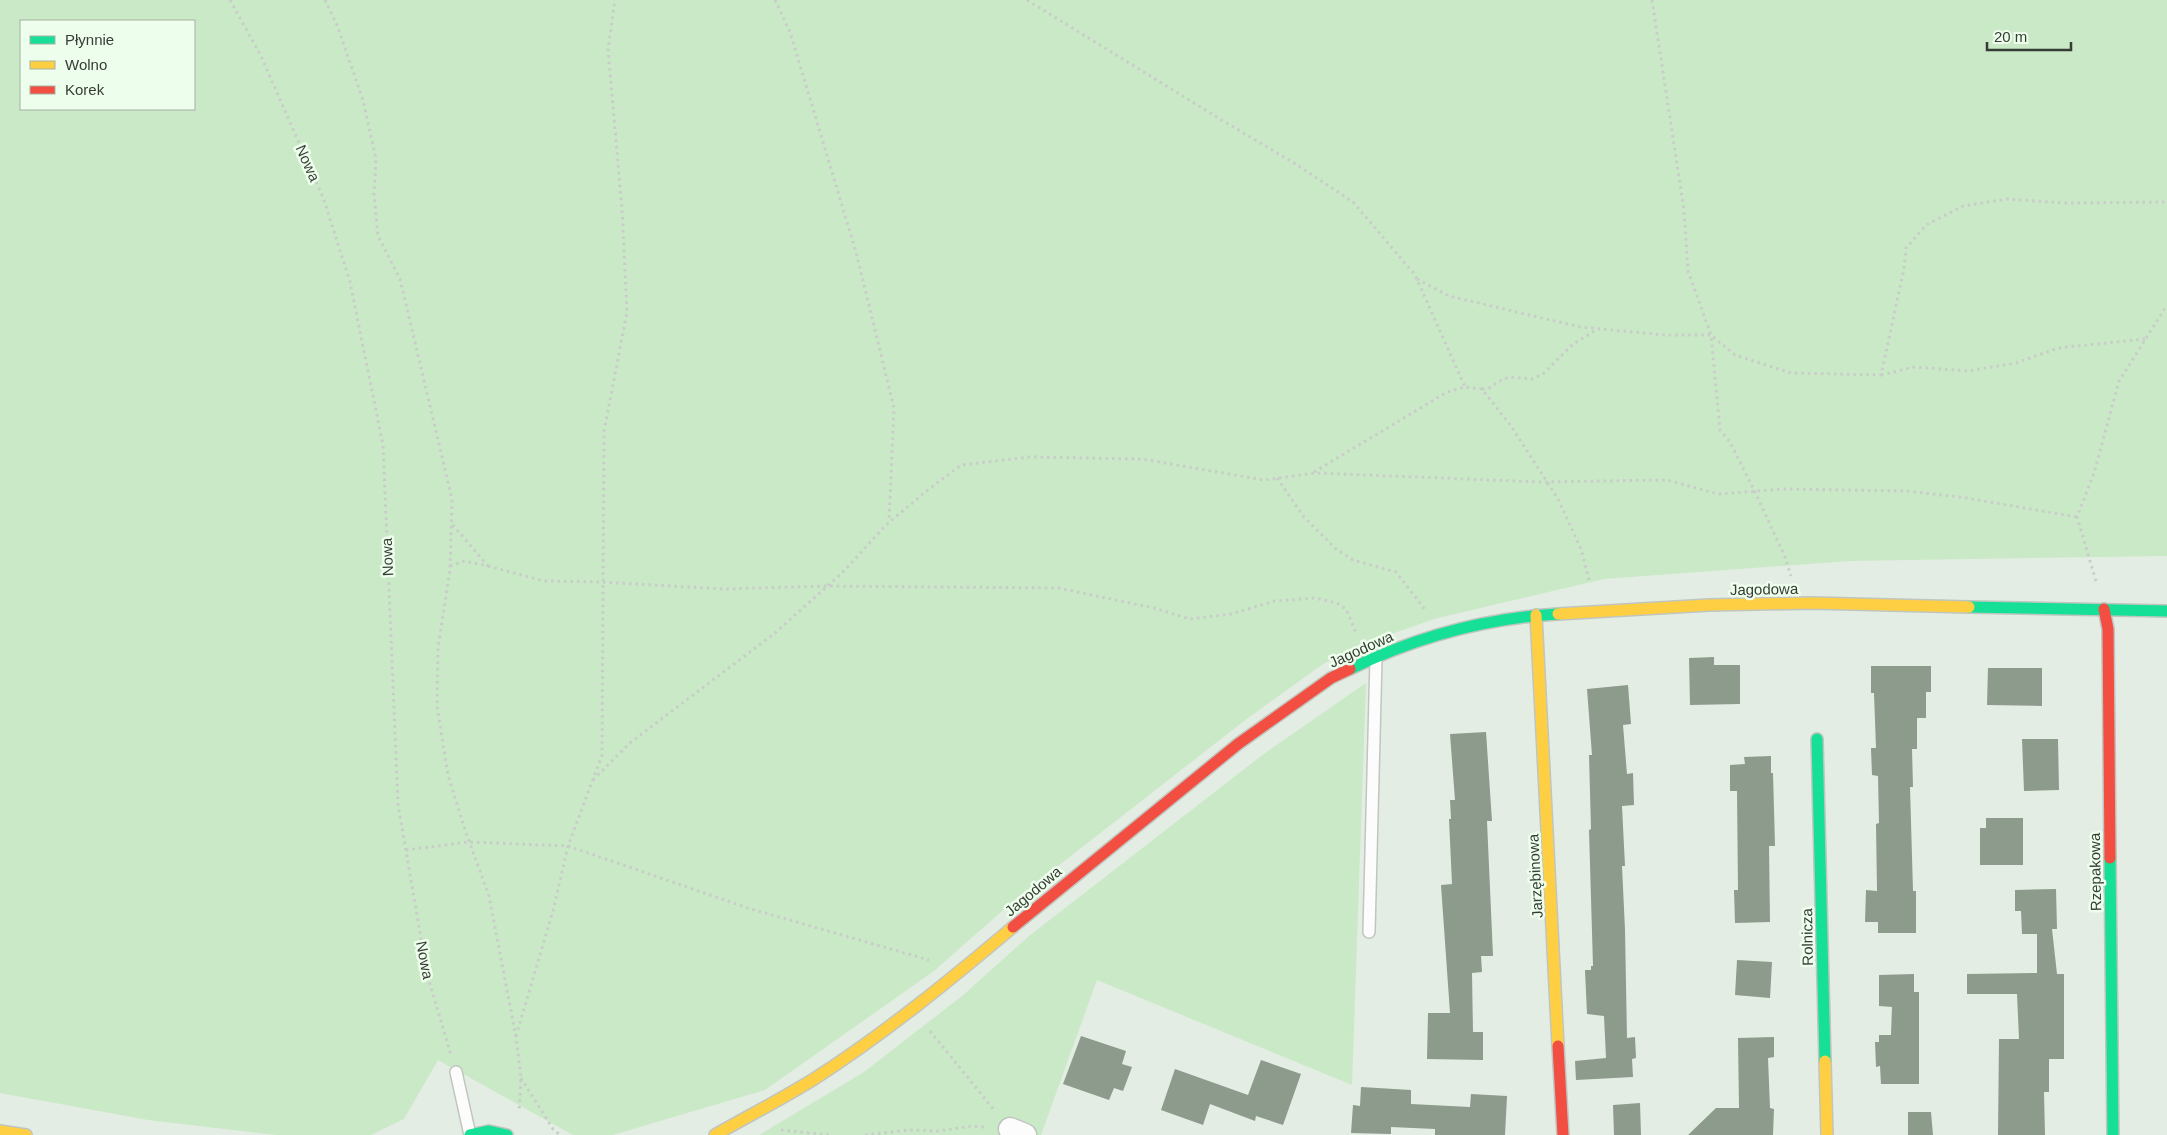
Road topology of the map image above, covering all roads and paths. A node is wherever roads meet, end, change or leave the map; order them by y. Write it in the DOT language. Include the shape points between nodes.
graph roads {
  1 [pos="230,0"];
  2 [pos="325,0"];
  3 [pos="615,0"];
  4 [pos="776,0"];
  5 [pos="1027,0"];
  6 [pos="1652,0"];
  7 [pos="2167,202"];
  8 [pos="1417,278"];
  9 [pos="2167,305"];
  10 [pos="1598,329"];
  11 [pos="1711,336"];
  12 [pos="2146,339"];
  13 [pos="1881,375"];
  14 [pos="1465,387"];
  15 [pos="1482,389"];
  16 [pos="1314,473"];
  17 [pos="1277,478"];
  18 [pos="1755,492"];
  19 [pos="2077,517"];
  20 [pos="451,522"];
  21 [pos="889,522"];
  22 [pos="450,566"];
  23 [pos="488,566"];
  24 [pos="603,582"];
  25 [pos="828,586"];
  26 [pos="1800,603"];
  27 [pos="2104,609"];
  28 [pos="2167,611"];
  29 [pos="1592,612"];
  30 [pos="1536,615"];
  31 [pos="1464,628"];
  32 [pos="1371,658"];
  33 [pos="1817,739"];
  34 [pos="593,780"];
  35 [pos="469,842"];
  36 [pos="568,846"];
  37 [pos="406,850"];
  38 [pos="1369,932"];
  39 [pos="955,976"];
  40 [pos="912,1010"];
  41 [pos="516,1037"];
  42 [pos="456,1072"];
  43 [pos="521,1078"];
  44 [pos="519,1116"];
  45 [pos="774,1128"];
  46 [pos="0,1131"];
  47 [pos="1018,1132"];
  48 [pos="26,1135"];
  49 [pos="470,1135"];
  50 [pos="507,1135"];
  51 [pos="560,1135"];
  52 [pos="715,1135"];
  53 [pos="830,1135"];
  54 [pos="865,1135"];
  55 [pos="1563,1135"];
  56 [pos="1827,1135"];
  57 [pos="2113,1135"];
  1 -- 37 [label="path, Nowa" via="261,56 324,200 350,282 382,445 398,804"];
  2 -- 20 [label="path" via="363,100 376,159 374,194 378,236 400,279 452,499"];
  3 -- 24 [label="path" via="608,49 627,312 604,432"];
  4 -- 21 [label="path" via="790,32 856,252 894,408"];
  5 -- 8 [label="path" via="1353,202"];
  6 -- 11 [label="path" via="1684,210 1688,271"];
  7 -- 13 [label="path" via="2065,203 2007,199 1963,206 1926,225 1906,248"];
  8 -- 10 [label="path" via="1450,296"];
  8 -- 14 [label="path"];
  9 -- 12 [label="path"];
  10 -- 11 [label="path" via="1665,336"];
  10 -- 15 [label="path" via="1573,344 1543,374 1532,379 1511,377"];
  11 -- 13 [label="path" via="1735,355 1791,373"];
  11 -- 18 [label="path" via="1720,430 1730,442"];
  12 -- 13 [label="path" via="2058,348 2016,363 1968,371 1914,368"];
  12 -- 19 [label="path" via="2119,381 2094,473"];
  14 -- 15 [label="path"];
  14 -- 16 [label="path" via="1447,392"];
  15 -- 29 [label="path" via="1511,426 1558,499 1581,549 1592,593"];
  16 -- 17 [label="path"];
  16 -- 18 [label="path" via="1541,482 1667,480 1718,494"];
  17 -- 21 [label="path" via="1264,480 1142,459 1030,457 986,461 961,465"];
  17 -- 31 [label="path" via="1304,517 1336,549 1352,560 1396,572 1429,614"];
  18 -- 19 [label="path" via="1782,489 1907,491"];
  18 -- 26 [label="path" via="1785,557"];
  19 -- 27 [label="path"];
  20 -- 22 [label="path"];
  20 -- 23 [label="path"];
  21 -- 25 [label="path"];
  22 -- 23 [label="path" via="464,561"];
  22 -- 35 [label="path" via="438,647 437,706 448,775"];
  23 -- 24 [label="path" via="544,581"];
  24 -- 25 [label="path" via="723,589"];
  24 -- 34 [label="path" via="602,755"];
  25 -- 32 [label="path" via="1058,588 1190,619 1231,614 1275,601 1316,598 1337,602 1346,609"];
  25 -- 34 [label="path" via="775,633 632,742"];
  26 -- 27 [label="street, Jagodowa"];
  26 -- 29 [label="street, Jagodowa"];
  27 -- 28 [label="street, Jagodowa"];
  27 -- 57 [label="street, Rzepakowa" via="2108,629"];
  29 -- 30 [label="street, Jagodowa"];
  30 -- 31 [label="street, Jagodowa"];
  30 -- 55 [label="street, Jarzębinowa"];
  31 -- 32 [label="street, Jagodowa"];
  32 -- 38 [label="lane"];
  32 -- 39 [label="street, Jagodowa" via="1331,678 1238,744"];
  33 -- 56 [label="street, Rolnicza"];
  34 -- 36 [label="path"];
  35 -- 36 [label="path"];
  35 -- 37 [label="path"];
  35 -- 41 [label="path" via="489,896"];
  36 -- 39 [label="path" via="748,908 936,962"];
  36 -- 41 [label="path" via="554,911"];
  37 -- 42 [label="path, Nowa" via="427,974"];
  39 -- 40 [label="street, Jagodowa"];
  40 -- 47 [label="path"];
  40 -- 52 [label="street, Jagodowa" via="813,1079"];
  41 -- 43 [label="path"];
  42 -- 49 [label="lane"];
  43 -- 44 [label="path"];
  43 -- 51 [label="path"];
  45 -- 53 [label="path"];
  46 -- 48 [label="street"];
  47 -- 54 [label="path" via="972,1126"];
  49 -- 50 [label="street" via="489,1131"];
}
